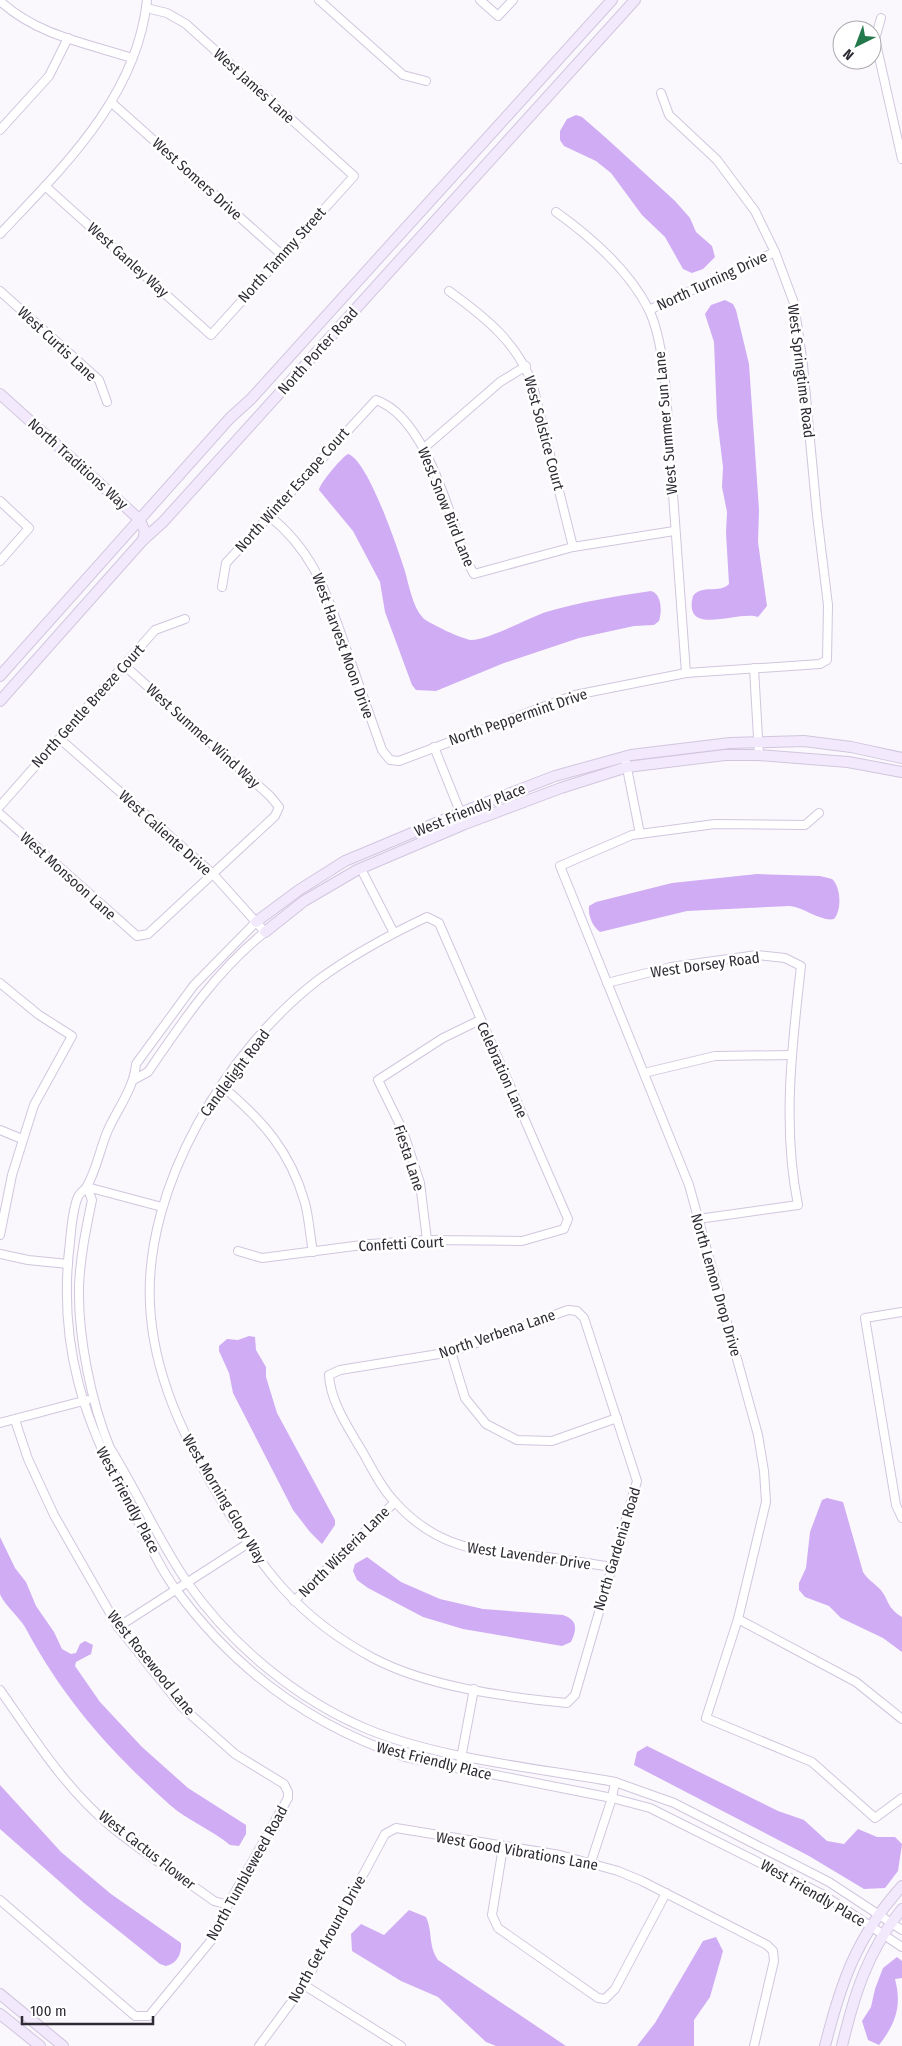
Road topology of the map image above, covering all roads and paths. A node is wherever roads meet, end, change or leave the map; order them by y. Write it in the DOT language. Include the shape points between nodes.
graph roads {
  1 [pos="480,0"];
  2 [pos="513,0"];
  3 [pos="612,0"];
  4 [pos="635,0"];
  5 [pos="0,1"];
  6 [pos="321,1"];
  7 [pos="147,4"];
  8 [pos="881,18"];
  9 [pos="68,38"];
  10 [pos="132,58"];
  11 [pos="426,81"];
  12 [pos="661,93"];
  13 [pos="112,103"];
  14 [pos="0,130"];
  15 [pos="902,160"];
  16 [pos="354,176"];
  17 [pos="45,186"];
  18 [pos="556,212"];
  19 [pos="0,234"];
  20 [pos="775,252"];
  21 [pos="282,255"];
  22 [pos="0,291"];
  23 [pos="449,291"];
  24 [pos="649,310"];
  25 [pos="211,335"];
  26 [pos="526,366"];
  27 [pos="0,394"];
  28 [pos="376,400"];
  29 [pos="107,402"];
  30 [pos="424,448"];
  31 [pos="0,501"];
  32 [pos="268,515"];
  33 [pos="139,519"];
  34 [pos="674,531"];
  35 [pos="143,540"];
  36 [pos="573,547"];
  37 [pos="0,561"];
  38 [pos="222,587"];
  39 [pos="185,619"];
  40 [pos="827,660"];
  41 [pos="125,666"];
  42 [pos="754,668"];
  43 [pos="686,673"];
  44 [pos="0,676"];
  45 [pos="0,701"];
  46 [pos="60,739"];
  47 [pos="759,741"];
  48 [pos="434,747"];
  49 [pos="759,755"];
  50 [pos="624,757"];
  51 [pos="902,758"];
  52 [pos="390,760"];
  53 [pos="627,767"];
  54 [pos="902,772"];
  55 [pos="0,806"];
  56 [pos="462,812"];
  57 [pos="819,813"];
  58 [pos="0,814"];
  59 [pos="465,824"];
  60 [pos="640,834"];
  61 [pos="361,869"];
  62 [pos="213,874"];
  63 [pos="427,917"];
  64 [pos="256,922"];
  65 [pos="265,932"];
  66 [pos="394,933"];
  67 [pos="0,983"];
  68 [pos="607,984"];
  69 [pos="480,1020"];
  70 [pos="791,1055"];
  71 [pos="644,1073"];
  72 [pos="135,1079"];
  73 [pos="222,1086"];
  74 [pos="0,1130"];
  75 [pos="22,1139"];
  76 [pos="87,1187"];
  77 [pos="162,1207"];
  78 [pos="698,1219"];
  79 [pos="564,1230"];
  80 [pos="0,1235"];
  81 [pos="427,1240"];
  82 [pos="238,1251"];
  83 [pos="313,1252"];
  84 [pos="0,1254"];
  85 [pos="68,1264"];
  86 [pos="150,1303"];
  87 [pos="577,1311"];
  88 [pos="902,1312"];
  89 [pos="451,1352"];
  90 [pos="329,1375"];
  91 [pos="94,1398"];
  92 [pos="83,1401"];
  93 [pos="617,1418"];
  94 [pos="15,1420"];
  95 [pos="0,1423"];
  96 [pos="394,1502"];
  97 [pos="902,1518"];
  98 [pos="246,1544"];
  99 [pos="612,1567"];
  100 [pos="187,1582"];
  101 [pos="176,1590"];
  102 [pos="294,1601"];
  103 [pos="738,1619"];
  104 [pos="118,1627"];
  105 [pos="474,1689"];
  106 [pos="0,1690"];
  107 [pos="567,1702"];
  108 [pos="902,1719"];
  109 [pos="462,1755"];
  110 [pos="459,1769"];
  111 [pos="615,1782"];
  112 [pos="288,1792"];
  113 [pos="612,1798"];
  114 [pos="902,1798"];
  115 [pos="391,1829"];
  116 [pos="503,1847"];
  117 [pos="591,1862"];
  118 [pos="902,1886"];
  119 [pos="666,1892"];
  120 [pos="0,1900"];
  121 [pos="228,1906"];
  122 [pos="902,1909"];
  123 [pos="878,1914"];
  124 [pos="891,1923"];
  125 [pos="870,1926"];
  126 [pos="902,1930"];
  127 [pos="883,1934"];
  128 [pos="902,1948"];
  129 [pos="304,1984"];
  130 [pos="0,1994"];
  131 [pos="0,2014"];
  132 [pos="40,2046"];
  133 [pos="63,2046"];
  134 [pos="259,2046"];
  135 [pos="401,2046"];
  136 [pos="754,2046"];
  137 [pos="825,2046"];
  138 [pos="842,2046"];
  1 -- 2 [label="street" via="498,16"];
  3 -- 33 [label="street, North Porter Road"];
  4 -- 35 [label="street, North Porter Road" via="163,522"];
  5 -- 9 [label="street" via="37,28"];
  6 -- 11 [label="street" via="403,75"];
  7 -- 10 [label="street"];
  7 -- 16 [label="street, West James Lane" via="186,24"];
  8 -- 15 [label="street" via="875,40"];
  9 -- 10 [label="street"];
  9 -- 14 [label="street" via="49,76"];
  10 -- 13 [label="street"];
  12 -- 20 [label="street, West Springtime Road" via="669,115 717,160 755,211"];
  13 -- 17 [label="street"];
  13 -- 21 [label="street, West Somers Drive"];
  16 -- 21 [label="street, North Tammy Street"];
  17 -- 19 [label="street"];
  17 -- 25 [label="street, West Ganley Way"];
  18 -- 24 [label="street, West Summer Sun Lane" via="577,226 621,270"];
  20 -- 24 [label="street, North Turning Drive"];
  20 -- 40 [label="street, West Springtime Road" via="794,303 803,365 828,605"];
  21 -- 25 [label="street, North Tammy Street"];
  22 -- 29 [label="street, West Curtis Lane" via="98,380"];
  23 -- 26 [label="street, West Solstice Court" via="496,328"];
  24 -- 34 [label="street, West Summer Sun Lane" via="656,330 665,384"];
  26 -- 30 [label="street" via="500,382"];
  26 -- 36 [label="street, West Solstice Court"];
  27 -- 33 [label="street, North Traditions Way"];
  28 -- 30 [label="street, West Snow Bird Lane" via="386,404 407,423"];
  28 -- 32 [label="street, North Winter Escape Court"];
  30 -- 36 [label="street, West Snow Bird Lane" via="474,574"];
  31 -- 37 [label="street" via="29,528"];
  32 -- 38 [label="street, North Winter Escape Court" via="226,563"];
  32 -- 52 [label="street, West Harvest Moon Drive" via="286,529 306,553 322,582 382,750"];
  33 -- 35 [label="street, North Traditions Way" via="145,531"];
  33 -- 44 [label="street, North Porter Road"];
  34 -- 36 [label="street"];
  34 -- 43 [label="street, West Summer Sun Lane"];
  35 -- 45 [label="street, North Porter Road"];
  39 -- 41 [label="street, North Gentle Breeze Court" via="155,630"];
  40 -- 42 [label="street, North Peppermint Drive" via="820,664"];
  41 -- 46 [label="street, North Gentle Breeze Court"];
  41 -- 62 [label="street, West Summer Wind Way" via="279,806 275,816"];
  42 -- 43 [label="street, North Peppermint Drive"];
  42 -- 47 [label="street"];
  43 -- 48 [label="street, North Peppermint Drive" via="575,695"];
  46 -- 55 [label="street, North Gentle Breeze Court"];
  46 -- 62 [label="street, West Caliente Drive"];
  47 -- 49 [label="street"];
  47 -- 50 [label="street, West Friendly Place"];
  47 -- 51 [label="street, West Friendly Place" via="804,741"];
  48 -- 52 [label="street, North Peppermint Drive" via="399,761"];
  48 -- 56 [label="street"];
  49 -- 53 [label="street, West Friendly Place" via="725,755"];
  49 -- 54 [label="street, West Friendly Place" via="848,762"];
  50 -- 53 [label="street"];
  50 -- 56 [label="street, West Friendly Place" via="555,776"];
  53 -- 59 [label="street, West Friendly Place"];
  53 -- 60 [label="street"];
  56 -- 59 [label="street"];
  56 -- 64 [label="street, West Friendly Place" via="345,861"];
  57 -- 60 [label="street" via="806,825 715,824"];
  58 -- 62 [label="street, West Monsoon Lane" via="137,936 148,934"];
  59 -- 61 [label="street, West Friendly Place"];
  60 -- 68 [label="street, North Lemon Drop Drive" via="560,866"];
  61 -- 65 [label="street, West Friendly Place" via="304,901"];
  61 -- 66 [label="street"];
  62 -- 64 [label="street, West Caliente Drive"];
  63 -- 66 [label="street, Candlelight Road"];
  63 -- 69 [label="street, Celebration Lane" via="439,923"];
  64 -- 65 [label="street, West Caliente Drive"];
  64 -- 72 [label="street, West Friendly Place" via="194,985 136,1064"];
  65 -- 72 [label="street, West Friendly Place" via="224,970 148,1072"];
  66 -- 73 [label="street, Candlelight Road" via="351,956 287,1007"];
  67 -- 75 [label="street" via="39,1015 72,1036 34,1105"];
  68 -- 70 [label="street, West Dorsey Road" via="671,967 757,955 786,958 801,966"];
  68 -- 71 [label="street, North Lemon Drop Drive"];
  69 -- 79 [label="street, Celebration Lane" via="568,1219"];
  69 -- 81 [label="street, Fiesta Lane" via="443,1038 378,1080 403,1130 420,1183"];
  70 -- 71 [label="street" via="715,1056"];
  70 -- 78 [label="street" via="792,1175 798,1205"];
  71 -- 78 [label="street, North Lemon Drop Drive" via="689,1185"];
  72 -- 76 [label="street, West Friendly Place" via="108,1130"];
  73 -- 77 [label="street, Candlelight Road" via="176,1165"];
  73 -- 83 [label="street" via="255,1114 279,1145 305,1203"];
  74 -- 75 [label="street"];
  75 -- 80 [label="street"];
  76 -- 77 [label="street"];
  76 -- 85 [label="street, West Friendly Place" via="78,1196"];
  76 -- 91 [label="street, West Friendly Place" via="92,1200 81,1264 79,1308"];
  77 -- 86 [label="street, Candlelight Road" via="153,1246"];
  78 -- 103 [label="street, North Lemon Drop Drive" via="758,1435 764,1471 766,1502"];
  79 -- 81 [label="street, Confetti Court" via="522,1242"];
  81 -- 83 [label="street, Confetti Court"];
  82 -- 83 [label="street, Confetti Court" via="262,1258"];
  84 -- 85 [label="street"];
  85 -- 92 [label="street, West Friendly Place" via="68,1324"];
  86 -- 98 [label="street, West Morning Glory Way" via="158,1361 171,1405 196,1459"];
  87 -- 89 [label="street, North Verbena Lane" via="568,1310"];
  87 -- 93 [label="street, North Gardenia Road" via="584,1318"];
  88 -- 97 [label="street" via="865,1318 896,1505"];
  89 -- 90 [label="street, North Verbena Lane" via="340,1370"];
  89 -- 93 [label="street" via="465,1398 486,1424 517,1440 552,1441"];
  90 -- 96 [label="street, West Lavender Drive" via="329,1387 351,1433"];
  91 -- 92 [label="street"];
  91 -- 100 [label="street, West Friendly Place" via="110,1448"];
  92 -- 94 [label="street"];
  92 -- 101 [label="street, West Friendly Place" via="106,1462"];
  93 -- 99 [label="street, North Gardenia Road" via="637,1480"];
  94 -- 95 [label="street"];
  94 -- 104 [label="street, West Rosewood Lane" via="28,1459 54,1514"];
  96 -- 99 [label="street, West Lavender Drive" via="425,1528 459,1546 502,1555"];
  96 -- 102 [label="street, North Wisteria Lane"];
  98 -- 100 [label="street"];
  98 -- 102 [label="street, West Morning Glory Way"];
  99 -- 107 [label="street, North Gardenia Road" via="575,1695"];
  100 -- 101 [label="street"];
  100 -- 109 [label="street, West Friendly Place" via="240,1644 318,1703 366,1728 412,1744"];
  101 -- 104 [label="street"];
  101 -- 110 [label="street, West Friendly Place" via="232,1653 266,1685 302,1710 373,1746"];
  102 -- 105 [label="street, West Morning Glory Way" via="329,1632 376,1659 423,1677"];
  103 -- 108 [label="street" via="856,1682"];
  103 -- 114 [label="street, North Lemon Drop Drive" via="706,1718 812,1762 875,1818"];
  104 -- 112 [label="street, West Rosewood Lane" via="182,1707 234,1754 284,1784"];
  105 -- 107 [label="street, West Morning Glory Way"];
  105 -- 109 [label="street"];
  106 -- 121 [label="street, West Cactus Flower" via="46,1756 112,1827 214,1901"];
  109 -- 110 [label="street"];
  109 -- 111 [label="street, West Friendly Place"];
  110 -- 113 [label="street, West Friendly Place"];
  111 -- 113 [label="street"];
  111 -- 123 [label="street, West Friendly Place" via="656,1795 704,1818 828,1882"];
  112 -- 121 [label="street, North Tumbleweed Road" via="288,1798"];
  113 -- 117 [label="street"];
  113 -- 125 [label="street, West Friendly Place" via="650,1808 689,1826 822,1894"];
  115 -- 116 [label="street, West Good Vibrations Lane" via="401,1828"];
  115 -- 129 [label="street, North Get Around Drive"];
  116 -- 117 [label="street, West Good Vibrations Lane"];
  116 -- 119 [label="street" via="493,1922 598,1998 605,1998 616,1989"];
  117 -- 119 [label="street, West Good Vibrations Lane"];
  118 -- 123 [label="street"];
  119 -- 136 [label="street, West Good Vibrations Lane" via="773,1951 774,1960"];
  120 -- 121 [label="street, North Tumbleweed Road" via="135,2016 149,2016 155,2011 214,1937"];
  122 -- 124 [label="street"];
  123 -- 124 [label="street, West Friendly Place"];
  123 -- 125 [label="street"];
  124 -- 126 [label="street, West Friendly Place"];
  124 -- 127 [label="street"];
  125 -- 127 [label="street, West Friendly Place"];
  125 -- 137 [label="street" via="845,1974"];
  127 -- 128 [label="street, West Friendly Place"];
  127 -- 138 [label="street" via="859,1981"];
  129 -- 134 [label="street, North Get Around Drive"];
  129 -- 135 [label="street"];
  130 -- 133 [label="street"];
  131 -- 132 [label="street"];
}
